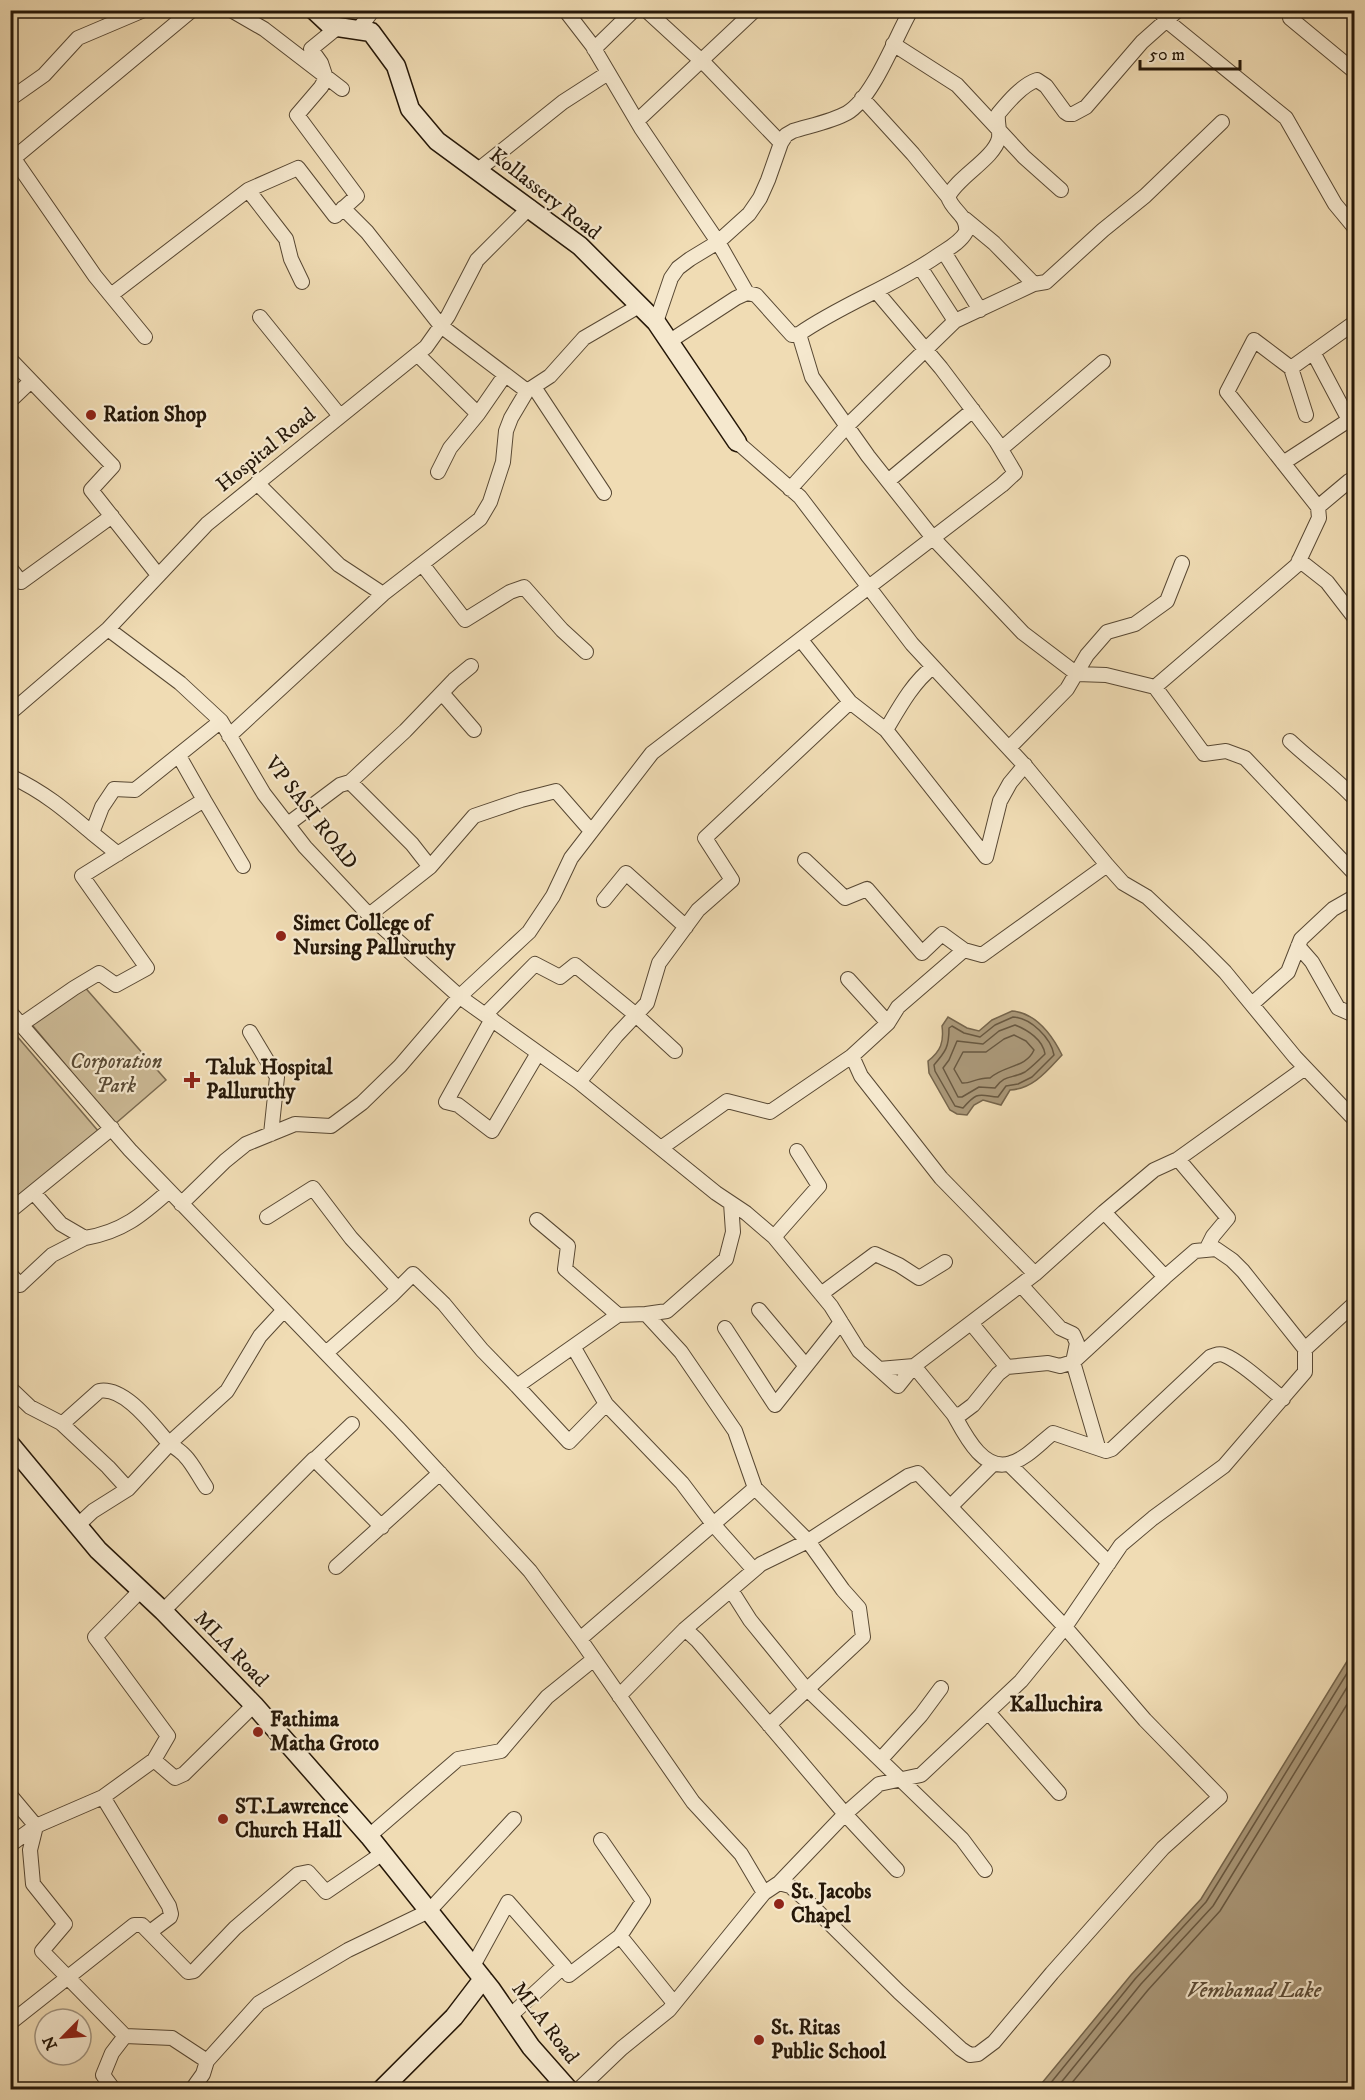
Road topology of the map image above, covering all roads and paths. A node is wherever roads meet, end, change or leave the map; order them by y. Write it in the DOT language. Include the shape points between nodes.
graph roads {
  1 [pos="144,10"];
  2 [pos="192,10"];
  3 [pos="231,10"];
  4 [pos="314,10"];
  5 [pos="373,10"];
  6 [pos="564,10"];
  7 [pos="633,10"];
  8 [pos="646,10"];
  9 [pos="754,10"];
  10 [pos="911,10"];
  11 [pos="1178,10"];
  12 [pos="1163,16"];
  13 [pos="1290,18"];
  14 [pos="338,27"];
  15 [pos="358,30"];
  16 [pos="893,44"];
  17 [pos="594,49"];
  18 [pos="701,61"];
  19 [pos="1354,71"];
  20 [pos="609,73"];
  21 [pos="327,78"];
  22 [pos="342,89"];
  23 [pos="862,98"];
  24 [pos="10,99"];
  25 [pos="637,121"];
  26 [pos="1222,122"];
  27 [pos="998,128"];
  28 [pos="781,143"];
  29 [pos="12,156"];
  30 [pos="478,170"];
  31 [pos="248,190"];
  32 [pos="1061,190"];
  33 [pos="948,198"];
  34 [pos="530,207"];
  35 [pos="343,208"];
  36 [pos="965,219"];
  37 [pos="1354,227"];
  38 [pos="718,242"];
  39 [pos="944,252"];
  40 [pos="920,267"];
  41 [pos="302,282"];
  42 [pos="1034,284"];
  43 [pos="876,291"];
  44 [pos="747,293"];
  45 [pos="111,296"];
  46 [pos="639,306"];
  47 [pos="980,309"];
  48 [pos="260,317"];
  49 [pos="955,321"];
  50 [pos="656,322"];
  51 [pos="1354,322"];
  52 [pos="441,326"];
  53 [pos="799,334"];
  54 [pos="145,337"];
  55 [pos="670,341"];
  56 [pos="926,350"];
  57 [pos="1313,352"];
  58 [pos="417,354"];
  59 [pos="10,360"];
  60 [pos="1103,362"];
  61 [pos="1291,368"];
  62 [pos="506,375"];
  63 [pos="31,381"];
  64 [pos="531,389"];
  65 [pos="10,401"];
  66 [pos="973,410"];
  67 [pos="478,414"];
  68 [pos="1306,415"];
  69 [pos="340,416"];
  70 [pos="847,426"];
  71 [pos="737,442"];
  72 [pos="1001,449"];
  73 [pos="1283,463"];
  74 [pos="438,472"];
  75 [pos="1354,478"];
  76 [pos="888,481"];
  77 [pos="257,483"];
  78 [pos="790,489"];
  79 [pos="604,493"];
  80 [pos="1318,507"];
  81 [pos="112,516"];
  82 [pos="933,538"];
  83 [pos="1299,560"];
  84 [pos="1182,563"];
  85 [pos="422,564"];
  86 [pos="10,568"];
  87 [pos="158,575"];
  88 [pos="869,588"];
  89 [pos="383,594"];
  90 [pos="1354,617"];
  91 [pos="108,629"];
  92 [pos="801,640"];
  93 [pos="586,652"];
  94 [pos="471,666"];
  95 [pos="933,667"];
  96 [pos="1077,674"];
  97 [pos="1155,687"];
  98 [pos="442,693"];
  99 [pos="850,702"];
  100 [pos="10,713"];
  101 [pos="221,721"];
  102 [pos="474,730"];
  103 [pos="886,730"];
  104 [pos="230,736"];
  105 [pos="1290,741"];
  106 [pos="1009,748"];
  107 [pos="179,756"];
  108 [pos="1025,765"];
  109 [pos="10,776"];
  110 [pos="350,782"];
  111 [pos="1354,798"];
  112 [pos="204,800"];
  113 [pos="288,824"];
  114 [pos="591,831"];
  115 [pos="92,833"];
  116 [pos="118,854"];
  117 [pos="805,860"];
  118 [pos="1107,865"];
  119 [pos="243,866"];
  120 [pos="430,867"];
  121 [pos="1354,873"];
  122 [pos="1354,897"];
  123 [pos="604,900"];
  124 [pos="369,915"];
  125 [pos="686,927"];
  126 [pos="1298,946"];
  127 [pos="964,950"];
  128 [pos="848,979"];
  129 [pos="460,997"];
  130 [pos="1252,1004"];
  131 [pos="10,1012"];
  132 [pos="636,1015"];
  133 [pos="1354,1015"];
  134 [pos="489,1017"];
  135 [pos="888,1023"];
  136 [pos="22,1024"];
  137 [pos="250,1032"];
  138 [pos="675,1051"];
  139 [pos="538,1053"];
  140 [pos="852,1056"];
  141 [pos="1305,1068"];
  142 [pos="579,1082"];
  143 [pos="1354,1119"];
  144 [pos="112,1128"];
  145 [pos="271,1134"];
  146 [pos="661,1148"];
  147 [pos="797,1150"];
  148 [pos="1178,1160"];
  149 [pos="169,1191"];
  150 [pos="34,1193"];
  151 [pos="731,1203"];
  152 [pos="182,1204"];
  153 [pos="10,1211"];
  154 [pos="1104,1212"];
  155 [pos="267,1217"];
  156 [pos="537,1220"];
  157 [pos="774,1237"];
  158 [pos="85,1238"];
  159 [pos="1206,1250"];
  160 [pos="945,1262"];
  161 [pos="10,1274"];
  162 [pos="1035,1274"];
  163 [pos="1165,1277"];
  164 [pos="1021,1285"];
  165 [pos="398,1289"];
  166 [pos="821,1294"];
  167 [pos="1354,1304"];
  168 [pos="284,1310"];
  169 [pos="759,1310"];
  170 [pos="646,1314"];
  171 [pos="618,1315"];
  172 [pos="841,1322"];
  173 [pos="971,1323"];
  174 [pos="725,1328"];
  175 [pos="574,1348"];
  176 [pos="1305,1349"];
  177 [pos="326,1353"];
  178 [pos="1073,1362"];
  179 [pos="806,1366"];
  180 [pos="914,1366"];
  181 [pos="1007,1367"];
  182 [pos="517,1386"];
  183 [pos="10,1388"];
  184 [pos="1283,1400"];
  185 [pos="606,1404"];
  186 [pos="954,1415"];
  187 [pos="62,1424"];
  188 [pos="352,1424"];
  189 [pos="10,1444"];
  190 [pos="170,1444"];
  191 [pos="1098,1447"];
  192 [pos="314,1460"];
  193 [pos="994,1462"];
  194 [pos="1009,1464"];
  195 [pos="440,1473"];
  196 [pos="206,1487"];
  197 [pos="755,1488"];
  198 [pos="128,1489"];
  199 [pos="951,1506"];
  200 [pos="713,1524"];
  201 [pos="78,1525"];
  202 [pos="382,1527"];
  203 [pos="808,1541"];
  204 [pos="1109,1563"];
  205 [pos="336,1567"];
  206 [pos="754,1570"];
  207 [pos="141,1590"];
  208 [pos="731,1590"];
  209 [pos="163,1611"];
  210 [pos="1065,1626"];
  211 [pos="685,1629"];
  212 [pos="580,1639"];
  213 [pos="594,1659"];
  214 [pos="941,1688"];
  215 [pos="807,1689"];
  216 [pos="619,1696"];
  217 [pos="254,1705"];
  218 [pos="988,1712"];
  219 [pos="769,1725"];
  220 [pos="881,1759"];
  221 [pos="154,1760"];
  222 [pos="901,1779"];
  223 [pos="1059,1793"];
  224 [pos="10,1795"];
  225 [pos="104,1797"];
  226 [pos="845,1814"];
  227 [pos="514,1819"];
  228 [pos="36,1826"];
  229 [pos="369,1836"];
  230 [pos="601,1840"];
  231 [pos="10,1845"];
  232 [pos="383,1853"];
  233 [pos="897,1870"];
  234 [pos="985,1870"];
  235 [pos="779,1883"];
  236 [pos="764,1893"];
  237 [pos="429,1911"];
  238 [pos="150,1932"];
  239 [pos="620,1936"];
  240 [pos="564,1966"];
  241 [pos="478,1972"];
  242 [pos="68,1976"];
  243 [pos="674,2003"];
  244 [pos="510,2016"];
  245 [pos="10,2023"];
  246 [pos="125,2036"];
  247 [pos="207,2061"];
  248 [pos="192,2089"];
  249 [pos="114,2090"];
  250 [pos="381,2090"];
  251 [pos="569,2090"];
  252 [pos="578,2090"];
  1 -- 24 [label="street" via="78,38 44,75"];
  2 -- 29 [label="street"];
  3 -- 21 [label="street" via="264,29"];
  4 -- 14 [label="street, Kollassery Road" via="331,26"];
  5 -- 15 [label="street"];
  6 -- 17 [label="street"];
  7 -- 17 [label="street"];
  8 -- 18 [label="street"];
  9 -- 18 [label="street"];
  10 -- 16 [label="street"];
  11 -- 12 [label="street"];
  12 -- 27 [label="street" via="1086,107 1068,114 1037,80 998,114"];
  12 -- 37 [label="street" via="1286,118 1335,204"];
  13 -- 19 [label="street"];
  14 -- 15 [label="street, Kollassery Road"];
  14 -- 21 [label="street" via="311,49"];
  15 -- 30 [label="street, Kollassery Road" via="371,32 396,66 410,109 437,141"];
  16 -- 23 [label="street"];
  16 -- 27 [label="street" via="957,85"];
  17 -- 20 [label="street"];
  18 -- 25 [label="street"];
  18 -- 28 [label="street"];
  20 -- 25 [label="street"];
  20 -- 30 [label="street" via="563,102"];
  21 -- 22 [label="street"];
  21 -- 35 [label="street" via="297,115 357,196"];
  23 -- 28 [label="street" via="845,114 793,130"];
  23 -- 33 [label="street"];
  25 -- 38 [label="street"];
  26 -- 42 [label="street" via="1046,282"];
  27 -- 32 [label="street"];
  27 -- 33 [label="street" via="993,149"];
  28 -- 38 [label="street" via="760,198 749,214"];
  29 -- 45 [label="street"];
  30 -- 34 [label="street, Kollassery Road"];
  31 -- 35 [label="street" via="298,168 335,216"];
  31 -- 41 [label="street" via="286,239"];
  31 -- 45 [label="street"];
  33 -- 36 [label="street"];
  34 -- 46 [label="street, Kollassery Road" via="580,246"];
  34 -- 52 [label="street, Hospital Road" via="477,260"];
  35 -- 52 [label="street" via="367,232"];
  36 -- 39 [label="street" via="963,237"];
  36 -- 42 [label="street"];
  38 -- 44 [label="street"];
  38 -- 50 [label="street" via="678,268"];
  39 -- 40 [label="street"];
  39 -- 47 [label="street"];
  40 -- 43 [label="street"];
  40 -- 49 [label="street"];
  42 -- 47 [label="street"];
  43 -- 53 [label="street"];
  43 -- 56 [label="street"];
  44 -- 53 [label="street" via="756,295 792,335"];
  44 -- 55 [label="street"];
  45 -- 54 [label="street"];
  46 -- 50 [label="street, Kollassery Road"];
  46 -- 64 [label="street" via="584,338 550,376"];
  47 -- 49 [label="street"];
  48 -- 69 [label="street"];
  49 -- 56 [label="street"];
  50 -- 55 [label="street, Kollassery Road"];
  51 -- 57 [label="street"];
  52 -- 58 [label="street, Hospital Road"];
  52 -- 62 [label="street"];
  53 -- 70 [label="street" via="812,377"];
  55 -- 71 [label="street, Kollassery Road"];
  56 -- 66 [label="street"];
  56 -- 70 [label="street"];
  57 -- 61 [label="street"];
  57 -- 73 [label="street" via="1349,420"];
  58 -- 67 [label="street"];
  58 -- 69 [label="street, Hospital Road"];
  59 -- 63 [label="street"];
  60 -- 72 [label="street"];
  61 -- 68 [label="street"];
  61 -- 73 [label="street" via="1254,340 1227,392"];
  62 -- 64 [label="street"];
  62 -- 67 [label="street"];
  63 -- 65 [label="street"];
  63 -- 81 [label="street" via="112,466 91,490"];
  64 -- 79 [label="street"];
  64 -- 85 [label="street" via="511,418 503,462 480,519"];
  66 -- 72 [label="street"];
  66 -- 76 [label="street"];
  67 -- 74 [label="street" via="450,447"];
  69 -- 77 [label="street, Hospital Road"];
  70 -- 76 [label="street"];
  70 -- 78 [label="street"];
  71 -- 78 [label="street"];
  72 -- 82 [label="street" via="1015,473"];
  73 -- 80 [label="street"];
  75 -- 80 [label="street"];
  76 -- 82 [label="street"];
  77 -- 87 [label="street, Hospital Road" via="207,524"];
  77 -- 89 [label="street" via="339,565"];
  78 -- 88 [label="street"];
  80 -- 83 [label="street" via="1319,518"];
  81 -- 86 [label="street" via="21,582"];
  81 -- 87 [label="street"];
  82 -- 88 [label="street"];
  82 -- 96 [label="street" via="1023,633"];
  83 -- 90 [label="street" via="1327,582"];
  83 -- 97 [label="street"];
  84 -- 96 [label="street" via="1167,601 1135,624 1107,632"];
  85 -- 89 [label="street"];
  85 -- 93 [label="street" via="465,620 524,587"];
  87 -- 91 [label="street, Hospital Road"];
  88 -- 92 [label="street"];
  88 -- 95 [label="street"];
  89 -- 104 [label="street"];
  91 -- 100 [label="street, Hospital Road"];
  91 -- 101 [label="street, VP SASI ROAD" via="180,683"];
  92 -- 99 [label="street"];
  92 -- 114 [label="street" via="652,753"];
  94 -- 98 [label="street"];
  95 -- 103 [label="street" via="906,698"];
  95 -- 106 [label="street"];
  96 -- 97 [label="street" via="1107,675"];
  96 -- 106 [label="street"];
  97 -- 121 [label="street" via="1204,754 1226,751 1245,758"];
  98 -- 102 [label="street"];
  98 -- 110 [label="street"];
  99 -- 103 [label="street"];
  99 -- 125 [label="street" via="705,838 732,880 698,910"];
  101 -- 104 [label="street, VP SASI ROAD"];
  101 -- 107 [label="street"];
  103 -- 108 [label="street" via="986,857 1000,801"];
  104 -- 113 [label="street, VP SASI ROAD" via="264,794"];
  105 -- 111 [label="street"];
  106 -- 108 [label="street"];
  107 -- 112 [label="street"];
  107 -- 115 [label="street" via="135,790 114,789"];
  108 -- 118 [label="street"];
  109 -- 115 [label="street" via="55,801"];
  110 -- 113 [label="street" via="340,785"];
  110 -- 120 [label="street"];
  112 -- 116 [label="street"];
  112 -- 119 [label="street"];
  113 -- 124 [label="street, VP SASI ROAD"];
  114 -- 120 [label="street" via="556,791 474,816"];
  114 -- 129 [label="street" via="529,932"];
  115 -- 116 [label="street"];
  116 -- 136 [label="street" via="82,876 147,968 116,985 99,974"];
  117 -- 127 [label="street" via="845,898 867,889 922,953 942,934"];
  118 -- 127 [label="street" via="982,955"];
  118 -- 130 [label="street" via="1199,946"];
  120 -- 124 [label="street"];
  122 -- 126 [label="street" via="1333,909"];
  123 -- 125 [label="street" via="626,873"];
  124 -- 129 [label="street, VP SASI ROAD"];
  125 -- 132 [label="street" via="659,963 648,1003"];
  126 -- 130 [label="street" via="1288,972"];
  126 -- 133 [label="street" via="1312,962 1338,1008"];
  127 -- 135 [label="street" via="898,1007"];
  128 -- 135 [label="street"];
  129 -- 134 [label="street, VP SASI ROAD"];
  129 -- 145 [label="street" via="400,1066 331,1126 295,1124"];
  130 -- 141 [label="street"];
  131 -- 136 [label="street"];
  132 -- 134 [label="street" via="575,965 560,977 535,964"];
  132 -- 138 [label="street"];
  132 -- 142 [label="street"];
  134 -- 139 [label="street, VP SASI ROAD"];
  134 -- 139 [label="street" via="447,1102 458,1105 492,1131"];
  135 -- 140 [label="street"];
  136 -- 144 [label="street"];
  137 -- 145 [label="street" via="277,1077"];
  139 -- 142 [label="street, VP SASI ROAD"];
  140 -- 146 [label="street" via="770,1113 727,1101"];
  140 -- 162 [label="street" via="861,1076 941,1178"];
  141 -- 143 [label="street"];
  141 -- 148 [label="street"];
  142 -- 146 [label="street, VP SASI ROAD"];
  144 -- 149 [label="street"];
  144 -- 150 [label="street"];
  145 -- 152 [label="street" via="246,1144"];
  146 -- 151 [label="street, VP SASI ROAD"];
  147 -- 157 [label="street" via="819,1186"];
  148 -- 154 [label="street" via="1154,1170"];
  148 -- 159 [label="street" via="1228,1218"];
  149 -- 152 [label="street"];
  149 -- 158 [label="street" via="141,1216 105,1235"];
  150 -- 153 [label="street"];
  150 -- 158 [label="street" via="61,1224"];
  151 -- 157 [label="street, VP SASI ROAD"];
  151 -- 170 [label="street" via="733,1232 726,1259 667,1311"];
  152 -- 168 [label="street"];
  154 -- 162 [label="street"];
  154 -- 163 [label="street"];
  155 -- 165 [label="street" via="313,1188 351,1238"];
  156 -- 171 [label="street" via="568,1246 565,1269"];
  157 -- 166 [label="street, VP SASI ROAD"];
  158 -- 161 [label="street" via="52,1255 20,1284"];
  159 -- 163 [label="street" via="1195,1251"];
  159 -- 176 [label="street" via="1216,1249 1232,1260"];
  160 -- 166 [label="street" via="919,1278 875,1254"];
  162 -- 164 [label="street"];
  163 -- 178 [label="street"];
  164 -- 173 [label="street"];
  164 -- 178 [label="street" via="1060,1329 1073,1334 1077,1342"];
  165 -- 177 [label="street"];
  165 -- 182 [label="street" via="413,1274"];
  166 -- 172 [label="street, VP SASI ROAD"];
  167 -- 176 [label="street"];
  168 -- 177 [label="street"];
  168 -- 190 [label="street" via="260,1336 227,1391"];
  169 -- 179 [label="street"];
  170 -- 171 [label="street"];
  170 -- 197 [label="street" via="681,1352 735,1431"];
  171 -- 175 [label="street"];
  172 -- 179 [label="street"];
  172 -- 180 [label="street, VP SASI ROAD" via="859,1351 898,1386"];
  173 -- 180 [label="street"];
  173 -- 181 [label="street"];
  174 -- 179 [label="street" via="775,1405"];
  175 -- 182 [label="street"];
  175 -- 185 [label="street"];
  176 -- 184 [label="street" via="1305,1372"];
  177 -- 195 [label="street"];
  178 -- 181 [label="street" via="1060,1366 1048,1363"];
  178 -- 191 [label="street"];
  180 -- 186 [label="street"];
  181 -- 186 [label="street" via="973,1405"];
  182 -- 185 [label="street" via="569,1442"];
  183 -- 187 [label="street" via="30,1407"];
  184 -- 191 [label="street" via="1238,1363 1219,1354 1210,1357 1112,1449"];
  184 -- 204 [label="street" via="1224,1466 1153,1518 1121,1545"];
  185 -- 200 [label="street" via="682,1483"];
  186 -- 193 [label="street" via="970,1443"];
  187 -- 190 [label="street" via="99,1391 107,1389 123,1396"];
  187 -- 198 [label="street"];
  188 -- 192 [label="street"];
  189 -- 201 [label="street, MLA Road"];
  190 -- 196 [label="street" via="186,1457"];
  190 -- 198 [label="street"];
  191 -- 194 [label="street" via="1053,1432"];
  192 -- 202 [label="street"];
  192 -- 209 [label="street"];
  193 -- 194 [label="street"];
  193 -- 199 [label="street"];
  194 -- 204 [label="street"];
  195 -- 202 [label="street"];
  195 -- 212 [label="street" via="530,1571"];
  197 -- 200 [label="street"];
  197 -- 203 [label="street"];
  198 -- 201 [label="street"];
  199 -- 203 [label="street" via="918,1473"];
  199 -- 210 [label="street"];
  200 -- 206 [label="street"];
  200 -- 212 [label="street"];
  201 -- 207 [label="street, MLA Road" via="98,1550"];
  202 -- 205 [label="street"];
  203 -- 206 [label="street"];
  203 -- 215 [label="street" via="859,1608 863,1637"];
  204 -- 210 [label="street"];
  206 -- 208 [label="street"];
  207 -- 209 [label="street, MLA Road"];
  207 -- 221 [label="street" via="94,1637 168,1736"];
  208 -- 211 [label="street"];
  208 -- 215 [label="street" via="750,1620"];
  209 -- 217 [label="street, MLA Road"];
  210 -- 218 [label="street" via="1021,1681"];
  210 -- 235 [label="street" via="1145,1720 1220,1797 1163,1848 994,2042 978,2054 970,2055 961,2049 806,1900 790,1886"];
  211 -- 216 [label="street"];
  211 -- 219 [label="street"];
  212 -- 213 [label="street"];
  213 -- 216 [label="street"];
  213 -- 229 [label="street" via="547,1696 501,1751 458,1759"];
  214 -- 220 [label="street"];
  215 -- 219 [label="street"];
  215 -- 220 [label="street"];
  216 -- 236 [label="street" via="693,1802 741,1854"];
  217 -- 221 [label="street" via="184,1774 175,1778"];
  217 -- 229 [label="street, MLA Road"];
  218 -- 222 [label="street" via="921,1774"];
  218 -- 223 [label="street"];
  219 -- 226 [label="street"];
  220 -- 222 [label="street"];
  221 -- 225 [label="street"];
  222 -- 226 [label="street" via="879,1784"];
  222 -- 234 [label="street" via="962,1839"];
  224 -- 228 [label="street"];
  225 -- 228 [label="street"];
  225 -- 238 [label="street" via="169,1906 170,1917"];
  226 -- 233 [label="street"];
  226 -- 235 [label="street"];
  227 -- 237 [label="street"];
  228 -- 231 [label="street"];
  228 -- 242 [label="street" via="30,1850 33,1884 65,1924 42,1951"];
  229 -- 232 [label="street, MLA Road"];
  230 -- 239 [label="street" via="643,1901"];
  232 -- 237 [label="street, MLA Road"];
  232 -- 238 [label="street" via="326,1892 308,1872 298,1874 235,1928 194,1971 188,1972"];
  235 -- 236 [label="street"];
  236 -- 243 [label="street"];
  237 -- 241 [label="street, MLA Road"];
  237 -- 247 [label="street" via="348,1950 259,2003"];
  238 -- 242 [label="street" via="142,1925 134,1925"];
  239 -- 240 [label="street" via="569,1975"];
  239 -- 243 [label="street"];
  240 -- 241 [label="street" via="508,1902"];
  240 -- 244 [label="street"];
  241 -- 244 [label="street, MLA Road"];
  241 -- 250 [label="street" via="454,2017"];
  242 -- 245 [label="street"];
  242 -- 246 [label="street"];
  243 -- 252 [label="street"];
  244 -- 251 [label="street, MLA Road"];
  246 -- 247 [label="street" via="172,2038"];
  246 -- 249 [label="street" via="103,2075"];
  247 -- 248 [label="street"];
}
